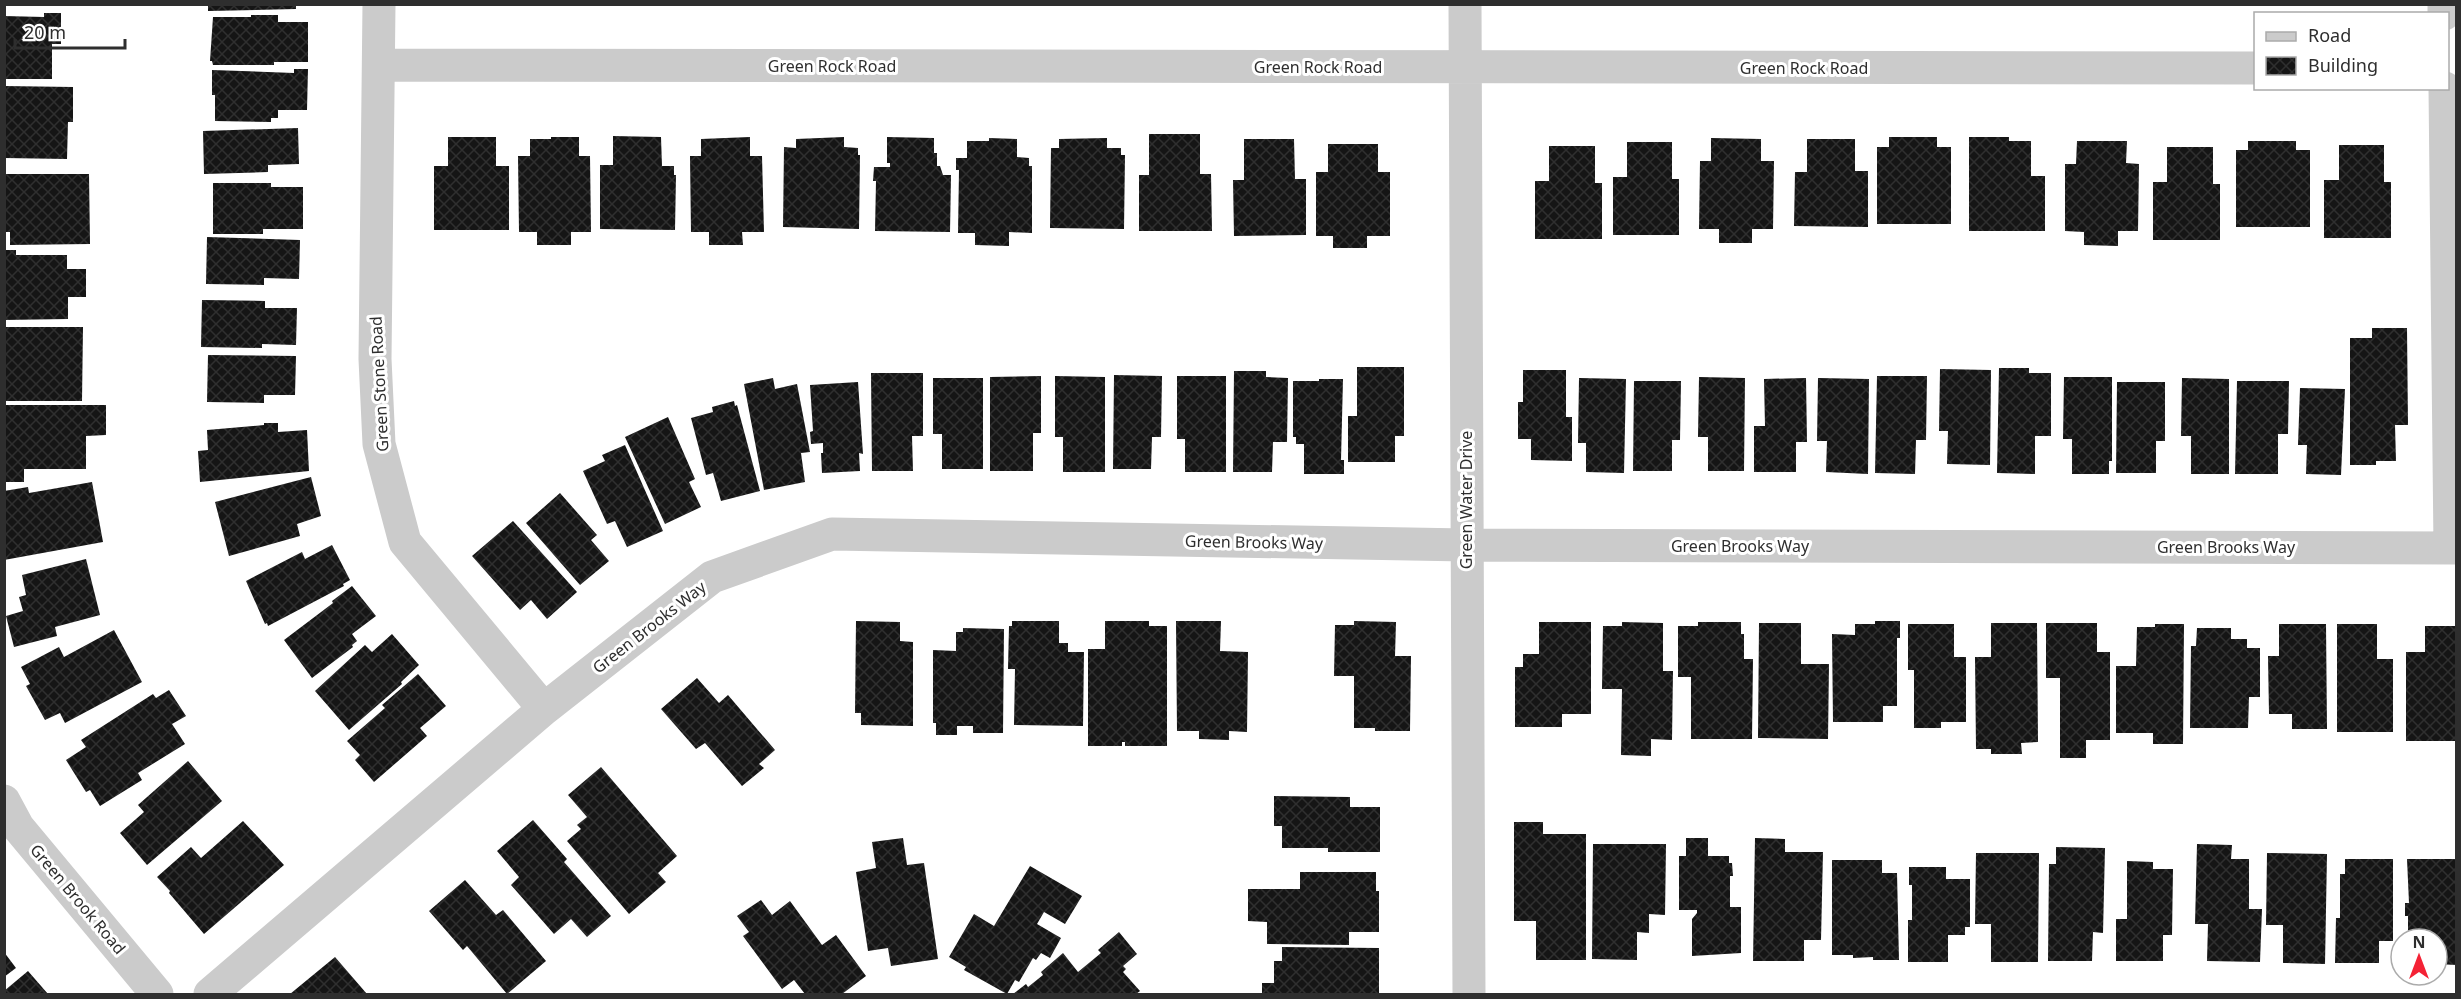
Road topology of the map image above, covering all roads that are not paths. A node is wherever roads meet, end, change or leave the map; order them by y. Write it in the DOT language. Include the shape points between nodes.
graph roads {
  1 [pos="379,4"];
  2 [pos="1465,4"];
  3 [pos="380,65"];
  4 [pos="1465,68"];
  5 [pos="2254,68"];
  6 [pos="2445,90"];
  7 [pos="1466,545"];
  8 [pos="2453,548"];
  9 [pos="544,710"];
  10 [pos="4,801"];
  11 [pos="157,994"];
  12 [pos="210,994"];
  13 [pos="1469,994"];
  1 -- 3 [label="street, Green Stone Road"];
  2 -- 4 [label="street, Green Water Drive"];
  3 -- 4 [label="street, Green Rock Road"];
  3 -- 9 [label="street, Green Stone Road" via="375,359 379,444 405,542"];
  4 -- 5 [label="street, Green Rock Road"];
  4 -- 7 [label="street, Green Water Drive"];
  6 -- 8 [label="street"];
  7 -- 8 [label="street, Green Brooks Way"];
  7 -- 9 [label="street, Green Brooks Way" via="832,534 711,577"];
  7 -- 13 [label="street, Green Water Drive"];
  9 -- 12 [label="street, Green Brooks Way"];
  10 -- 11 [label="street, Green Brook Road" via="18,827"];
}
